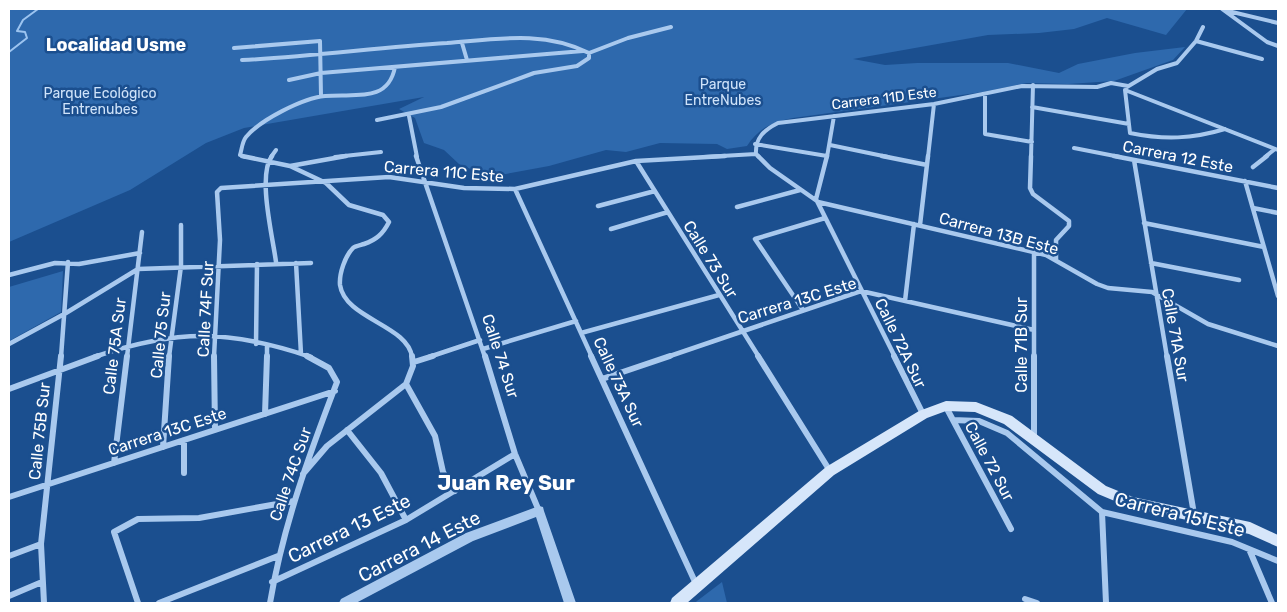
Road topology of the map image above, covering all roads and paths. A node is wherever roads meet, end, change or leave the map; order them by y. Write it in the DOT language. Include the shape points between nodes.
graph roads {
  1 [pos="1223,10"];
  2 [pos="1278,23"];
  3 [pos="671,27"];
  4 [pos="1203,27"];
  5 [pos="1196,41"];
  6 [pos="462,43"];
  7 [pos="1278,46"];
  8 [pos="234,48"];
  9 [pos="584,51"];
  10 [pos="589,53"];
  11 [pos="322,54"];
  12 [pos="1262,59"];
  13 [pos="242,60"];
  14 [pos="467,60"];
  15 [pos="395,67"];
  16 [pos="322,73"];
  17 [pos="289,80"];
  18 [pos="1032,85"];
  19 [pos="1127,88"];
  20 [pos="985,94"];
  21 [pos="321,96"];
  22 [pos="934,104"];
  23 [pos="1032,107"];
  24 [pos="409,116"];
  25 [pos="834,116"];
  26 [pos="377,120"];
  27 [pos="1129,124"];
  28 [pos="1225,129"];
  29 [pos="1032,142"];
  30 [pos="755,144"];
  31 [pos="830,145"];
  32 [pos="1074,148"];
  33 [pos="1277,149"];
  34 [pos="276,150"];
  35 [pos="381,152"];
  36 [pos="756,154"];
  37 [pos="827,156"];
  38 [pos="1134,160"];
  39 [pos="636,161"];
  40 [pos="267,162"];
  41 [pos="927,165"];
  42 [pos="290,166"];
  43 [pos="1253,167"];
  44 [pos="1245,182"];
  45 [pos="326,183"];
  46 [pos="426,184"];
  47 [pos="266,186"];
  48 [pos="1278,188"];
  49 [pos="515,189"];
  50 [pos="218,190"];
  51 [pos="655,190"];
  52 [pos="800,190"];
  53 [pos="817,201"];
  54 [pos="598,206"];
  55 [pos="737,207"];
  56 [pos="1253,208"];
  57 [pos="668,212"];
  58 [pos="1278,213"];
  59 [pos="826,218"];
  60 [pos="1144,223"];
  61 [pos="917,224"];
  62 [pos="181,225"];
  63 [pos="611,229"];
  64 [pos="142,232"];
  65 [pos="1264,247"];
  66 [pos="1034,252"];
  67 [pos="140,253"];
  68 [pos="1056,259"];
  69 [pos="68,262"];
  70 [pos="276,262"];
  71 [pos="296,263"];
  72 [pos="311,263"];
  73 [pos="1151,263"];
  74 [pos="257,264"];
  75 [pos="217,265"];
  76 [pos="181,266"];
  77 [pos="138,269"];
  78 [pos="9,275"];
  79 [pos="1239,280"];
  80 [pos="861,291"];
  81 [pos="1278,292"];
  82 [pos="1156,294"];
  83 [pos="719,295"];
  84 [pos="905,301"];
  85 [pos="803,310"];
  86 [pos="66,313"];
  87 [pos="576,321"];
  88 [pos="1034,330"];
  89 [pos="742,331"];
  90 [pos="581,333"];
  91 [pos="214,335"];
  92 [pos="170,337"];
  93 [pos="480,340"];
  94 [pos="9,344"];
  95 [pos="256,344"];
  96 [pos="267,346"];
  97 [pos="1278,346"];
  98 [pos="127,347"];
  99 [pos="483,349"];
  100 [pos="301,354"];
  101 [pos="414,362"];
  102 [pos="60,370"];
  103 [pos="602,379"];
  104 [pos="406,384"];
  105 [pos="9,389"];
  106 [pos="334,391"];
  107 [pos="946,406"];
  108 [pos="265,414"];
  109 [pos="923,414"];
  110 [pos="953,420"];
  111 [pos="215,430"];
  112 [pos="347,430"];
  113 [pos="1034,438"];
  114 [pos="184,440"];
  115 [pos="162,447"];
  116 [pos="515,454"];
  117 [pos="114,463"];
  118 [pos="830,471"];
  119 [pos="184,473"];
  120 [pos="301,477"];
  121 [pos="48,484"];
  122 [pos="455,491"];
  123 [pos="9,497"];
  124 [pos="294,501"];
  125 [pos="538,511"];
  126 [pos="1102,512"];
  127 [pos="1194,515"];
  128 [pos="406,520"];
  129 [pos="1011,529"];
  130 [pos="1278,541"];
  131 [pos="41,544"];
  132 [pos="1249,548"];
  133 [pos="9,556"];
  134 [pos="278,556"];
  135 [pos="1278,561"];
  136 [pos="42,582"];
  137 [pos="272,582"];
  138 [pos="697,586"];
  139 [pos="9,596"];
  140 [pos="1024,599"];
  141 [pos="44,603"];
  142 [pos="138,603"];
  143 [pos="159,603"];
  144 [pos="270,603"];
  145 [pos="345,603"];
  146 [pos="570,603"];
  147 [pos="678,603"];
  148 [pos="1037,603"];
  149 [pos="1106,603"];
  150 [pos="1272,603"];
  1 -- 2 [label="street"];
  1 -- 7 [label="street" via="1266,42"];
  3 -- 10 [label="street" via="628,38"];
  4 -- 5 [label="street"];
  5 -- 12 [label="street"];
  5 -- 19 [label="street" via="1176,64 1157,69"];
  6 -- 9 [label="street" via="533,37 570,43"];
  6 -- 11 [label="street" via="365,48"];
  6 -- 14 [label="street"];
  8 -- 11 [label="street" via="320,41"];
  9 -- 10 [label="street"];
  9 -- 14 [label="street"];
  10 -- 24 [label="street" via="585,62 574,66 536,72"];
  11 -- 13 [label="street"];
  11 -- 16 [label="street"];
  14 -- 15 [label="street"];
  15 -- 16 [label="street"];
  15 -- 21 [label="street" via="390,86 378,92"];
  16 -- 17 [label="street"];
  16 -- 21 [label="street"];
  18 -- 19 [label="street, Carrera 11D Este" via="1097,87 1112,83"];
  18 -- 20 [label="street, Carrera 11D Este"];
  18 -- 23 [label="street"];
  19 -- 27 [label="street"];
  19 -- 28 [label="street"];
  20 -- 22 [label="street, Carrera 11D Este"];
  20 -- 29 [label="street" via="985,134"];
  21 -- 40 [label="street" via="281,112 246,137 240,155"];
  22 -- 25 [label="street, Carrera 11D Este"];
  22 -- 41 [label="street"];
  23 -- 27 [label="street"];
  23 -- 29 [label="street"];
  24 -- 26 [label="street"];
  24 -- 46 [label="street, Calle 74 Sur" via="414,149"];
  25 -- 30 [label="street, Carrera 11D Este" via="778,123"];
  25 -- 31 [label="street"];
  27 -- 28 [label="street" via="1130,133 1166,140 1205,136"];
  28 -- 33 [label="street"];
  29 -- 68 [label="street" via="1030,188 1036,198 1069,221 1070,226 1056,240"];
  30 -- 36 [label="street"];
  30 -- 37 [label="street"];
  31 -- 37 [label="street"];
  31 -- 41 [label="street"];
  32 -- 38 [label="street, Carrera 12 Este"];
  33 -- 43 [label="street"];
  34 -- 40 [label="street"];
  35 -- 42 [label="street" via="331,157"];
  36 -- 39 [label="street, Carrera 11C Este"];
  36 -- 52 [label="street"];
  37 -- 53 [label="street"];
  38 -- 44 [label="street, Carrera 12 Este"];
  38 -- 60 [label="street, Calle 71A Sur"];
  39 -- 49 [label="street, Carrera 11C Este"];
  39 -- 51 [label="street, Calle 73 Sur"];
  40 -- 42 [label="street"];
  40 -- 47 [label="street"];
  41 -- 61 [label="street"];
  42 -- 45 [label="street"];
  44 -- 48 [label="street, Carrera 12 Este"];
  44 -- 56 [label="street"];
  45 -- 46 [label="street, Carrera 11C Este" via="389,177"];
  45 -- 47 [label="street, Carrera 11C Este"];
  45 -- 101 [label="street" via="349,205 384,215 389,222 385,233 374,241 353,248 342,267 341,288 356,309 407,344"];
  46 -- 49 [label="street, Carrera 11C Este"];
  46 -- 93 [label="street, Calle 74 Sur"];
  47 -- 50 [label="street, Carrera 11C Este"];
  47 -- 70 [label="street"];
  49 -- 87 [label="street, Calle 73A Sur"];
  50 -- 75 [label="street, Calle 74F Sur" via="220,240"];
  51 -- 54 [label="street"];
  51 -- 57 [label="street, Calle 73 Sur"];
  52 -- 53 [label="street"];
  52 -- 55 [label="street"];
  53 -- 59 [label="street, Calle 72A Sur"];
  53 -- 61 [label="street, Carrera 13B Este"];
  56 -- 58 [label="street"];
  56 -- 65 [label="street"];
  57 -- 63 [label="street"];
  57 -- 83 [label="street, Calle 73 Sur"];
  59 -- 80 [label="street, Calle 72A Sur"];
  59 -- 85 [label="street" via="756,238"];
  60 -- 65 [label="street"];
  60 -- 73 [label="street, Calle 71A Sur"];
  61 -- 66 [label="street, Carrera 13B Este"];
  61 -- 84 [label="street"];
  62 -- 76 [label="street, Calle 75 Sur"];
  64 -- 67 [label="street, Calle 75A Sur"];
  65 -- 81 [label="street"];
  66 -- 68 [label="street, Carrera 13B Este"];
  66 -- 88 [label="street, Calle 71B Sur"];
  67 -- 69 [label="street" via="79,264"];
  67 -- 77 [label="street, Calle 75A Sur"];
  68 -- 82 [label="street, Carrera 13B Este" via="1108,288 1145,290"];
  69 -- 78 [label="street"];
  69 -- 86 [label="street, Calle 75B Sur"];
  70 -- 71 [label="street"];
  70 -- 74 [label="street"];
  71 -- 72 [label="street"];
  71 -- 100 [label="street"];
  73 -- 79 [label="street"];
  73 -- 82 [label="street, Calle 71A Sur"];
  74 -- 75 [label="street"];
  74 -- 95 [label="street"];
  75 -- 76 [label="street"];
  75 -- 91 [label="street, Calle 74F Sur"];
  76 -- 77 [label="street"];
  76 -- 92 [label="street, Calle 75 Sur"];
  77 -- 86 [label="street"];
  77 -- 98 [label="street, Calle 75A Sur"];
  80 -- 84 [label="street, Carrera 13C Este"];
  80 -- 85 [label="street, Carrera 13C Este"];
  80 -- 109 [label="street, Calle 72A Sur"];
  82 -- 97 [label="street, Carrera 13B Este" via="1208,324"];
  82 -- 127 [label="street, Calle 71A Sur"];
  83 -- 89 [label="street, Calle 73 Sur"];
  83 -- 90 [label="street"];
  84 -- 88 [label="street, Carrera 13C Este"];
  85 -- 89 [label="street, Carrera 13C Este"];
  86 -- 94 [label="street"];
  86 -- 102 [label="street, Calle 75B Sur"];
  87 -- 90 [label="street, Calle 73A Sur"];
  87 -- 99 [label="street"];
  88 -- 113 [label="street, Calle 71B Sur"];
  89 -- 103 [label="street, Carrera 13C Este"];
  89 -- 118 [label="street, Calle 73 Sur"];
  90 -- 103 [label="street, Calle 73A Sur"];
  91 -- 92 [label="street"];
  91 -- 95 [label="street"];
  91 -- 111 [label="street, Calle 74F Sur"];
  92 -- 98 [label="street"];
  92 -- 115 [label="street, Calle 75 Sur"];
  93 -- 99 [label="street, Calle 74 Sur"];
  93 -- 101 [label="street"];
  95 -- 96 [label="street"];
  96 -- 100 [label="street"];
  96 -- 108 [label="street"];
  98 -- 102 [label="street"];
  98 -- 117 [label="street, Calle 75A Sur"];
  99 -- 116 [label="street, Calle 74 Sur"];
  100 -- 106 [label="street" via="321,360 334,373 337,382"];
  101 -- 104 [label="street"];
  102 -- 105 [label="street"];
  102 -- 121 [label="street, Calle 75B Sur"];
  103 -- 138 [label="street, Calle 73A Sur"];
  104 -- 112 [label="street"];
  104 -- 122 [label="street" via="435,436 443,472"];
  106 -- 108 [label="street, Carrera 13C Este"];
  106 -- 120 [label="street, Calle 74C Sur"];
  107 -- 109 [label="main road"];
  107 -- 110 [label="street, Calle 72 Sur"];
  107 -- 113 [label="main road" via="969,406 992,412"];
  108 -- 111 [label="street, Carrera 13C Este"];
  109 -- 118 [label="main road"];
  110 -- 126 [label="street, Carrera 15 Este" via="979,421 1007,433"];
  110 -- 129 [label="street, Calle 72 Sur"];
  111 -- 114 [label="street, Carrera 13C Este"];
  112 -- 120 [label="street" via="327,446"];
  112 -- 128 [label="street" via="385,477"];
  113 -- 127 [label="main road" via="1102,490 1133,503"];
  114 -- 115 [label="street, Carrera 13C Este"];
  114 -- 119 [label="street"];
  115 -- 117 [label="street, Carrera 13C Este"];
  116 -- 122 [label="street, Carrera 13 Este"];
  116 -- 125 [label="street, Calle 74 Sur"];
  117 -- 121 [label="street, Carrera 13C Este"];
  118 -- 138 [label="main road"];
  120 -- 124 [label="street, Calle 74C Sur"];
  121 -- 123 [label="street, Carrera 13C Este"];
  121 -- 131 [label="street, Calle 75B Sur"];
  122 -- 128 [label="street, Carrera 13 Este"];
  124 -- 134 [label="street, Calle 74C Sur"];
  124 -- 142 [label="street" via="199,518 138,520 114,532"];
  125 -- 145 [label="street, Carrera 14 Este" via="470,537"];
  125 -- 146 [label="street, Calle 74 Sur"];
  126 -- 132 [label="street, Carrera 15 Este"];
  126 -- 149 [label="street"];
  127 -- 130 [label="main road" via="1250,528"];
  128 -- 137 [label="street, Carrera 13 Este"];
  131 -- 133 [label="street"];
  131 -- 136 [label="street, Calle 75B Sur"];
  132 -- 135 [label="street, Carrera 15 Este"];
  132 -- 150 [label="street"];
  134 -- 137 [label="street, Calle 74C Sur"];
  134 -- 143 [label="street"];
  136 -- 139 [label="street"];
  136 -- 141 [label="street, Calle 75B Sur"];
  137 -- 144 [label="street, Calle 74C Sur"];
  138 -- 147 [label="main road"];
  140 -- 148 [label="street"];
}
